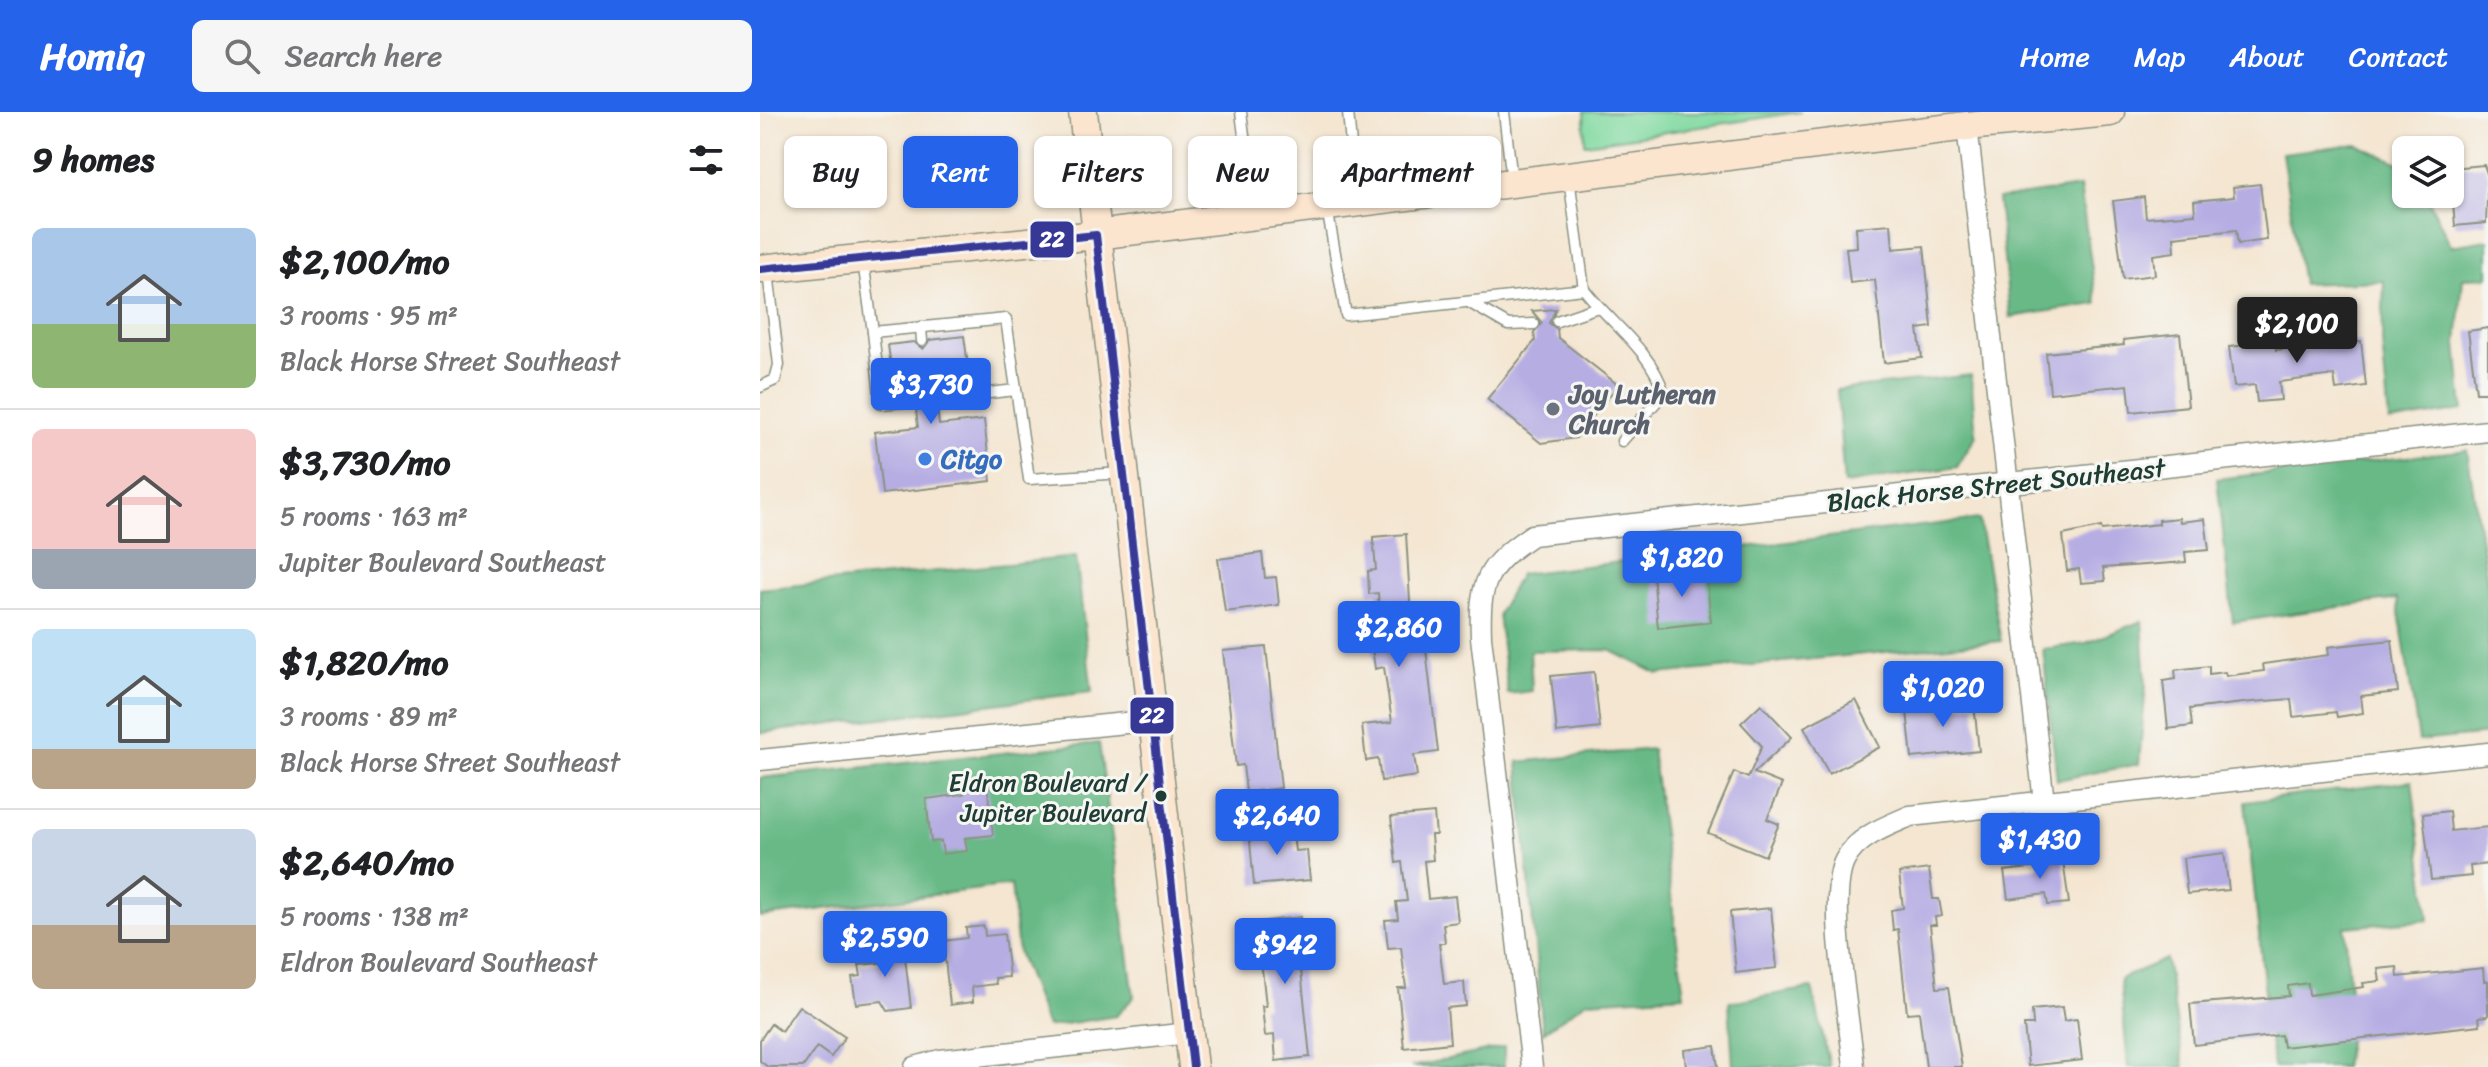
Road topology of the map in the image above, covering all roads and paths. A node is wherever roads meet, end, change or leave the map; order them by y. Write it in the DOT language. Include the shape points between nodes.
graph roads {
  1 [pos="1083,112"];
  2 [pos="1241,112"];
  3 [pos="1348,112"];
  4 [pos="1504,112"];
  5 [pos="2110,112"];
  6 [pos="1967,126"];
  7 [pos="1350,136"];
  8 [pos="1569,176"];
  9 [pos="1512,183"];
  10 [pos="1501,184"];
  11 [pos="1313,208"];
  12 [pos="1334,208"];
  13 [pos="1268,213"];
  14 [pos="1096,235"];
  15 [pos="863,259"];
  16 [pos="764,268"];
  17 [pos="1584,289"];
  18 [pos="1469,302"];
  19 [pos="1598,307"];
  20 [pos="1557,321"];
  21 [pos="1534,324"];
  22 [pos="921,327"];
  23 [pos="873,332"];
  24 [pos="922,341"];
  25 [pos="760,387"];
  26 [pos="1016,390"];
  27 [pos="936,399"];
  28 [pos="915,401"];
  29 [pos="2488,431"];
  30 [pos="1622,441"];
  31 [pos="1126,473"];
  32 [pos="2007,485"];
  33 [pos="1155,720"];
  34 [pos="2488,753"];
  35 [pos="760,760"];
  36 [pos="2044,802"];
  37 [pos="1189,1033"];
  38 [pos="915,1067"];
  39 [pos="1193,1067"];
  40 [pos="1532,1067"];
  41 [pos="1854,1067"];
  1 -- 14 [label="street"];
  2 -- 13 [label="lane" via="1245,143"];
  3 -- 7 [label="lane"];
  4 -- 9 [label="lane"];
  5 -- 6 [label="street"];
  6 -- 8 [label="street"];
  6 -- 32 [label="street"];
  8 -- 9 [label="street"];
  8 -- 17 [label="lane"];
  9 -- 10 [label="street"];
  11 -- 13 [label="street"];
  12 -- 18 [label="lane" via="1346,315"];
  13 -- 14 [label="street"];
  14 -- 15 [label="street"];
  14 -- 31 [label="street"];
  15 -- 16 [label="street"];
  15 -- 23 [label="lane"];
  16 -- 25 [label="lane" via="779,365 775,380"];
  17 -- 18 [label="lane"];
  17 -- 19 [label="lane"];
  18 -- 21 [label="lane" via="1508,325"];
  19 -- 20 [label="lane"];
  19 -- 30 [label="lane" via="1645,356 1664,393"];
  22 -- 23 [label="lane"];
  22 -- 24 [label="lane"];
  22 -- 26 [label="lane" via="1006,319"];
  23 -- 28 [label="lane" via="881,404"];
  26 -- 27 [label="lane"];
  26 -- 31 [label="lane" via="1029,479"];
  29 -- 32 [label="street, Black Horse Street Southeast"];
  31 -- 33 [label="street"];
  32 -- 36 [label="street"];
  32 -- 40 [label="street, Black Horse Street Southeast" via="1532,535 1492,570 1480,595 1481,637"];
  33 -- 35 [label="street"];
  33 -- 37 [label="street"];
  34 -- 36 [label="street"];
  36 -- 41 [label="street" via="1910,816 1856,845 1844,861 1836,894"];
  37 -- 38 [label="street"];
  37 -- 39 [label="street"];
}
